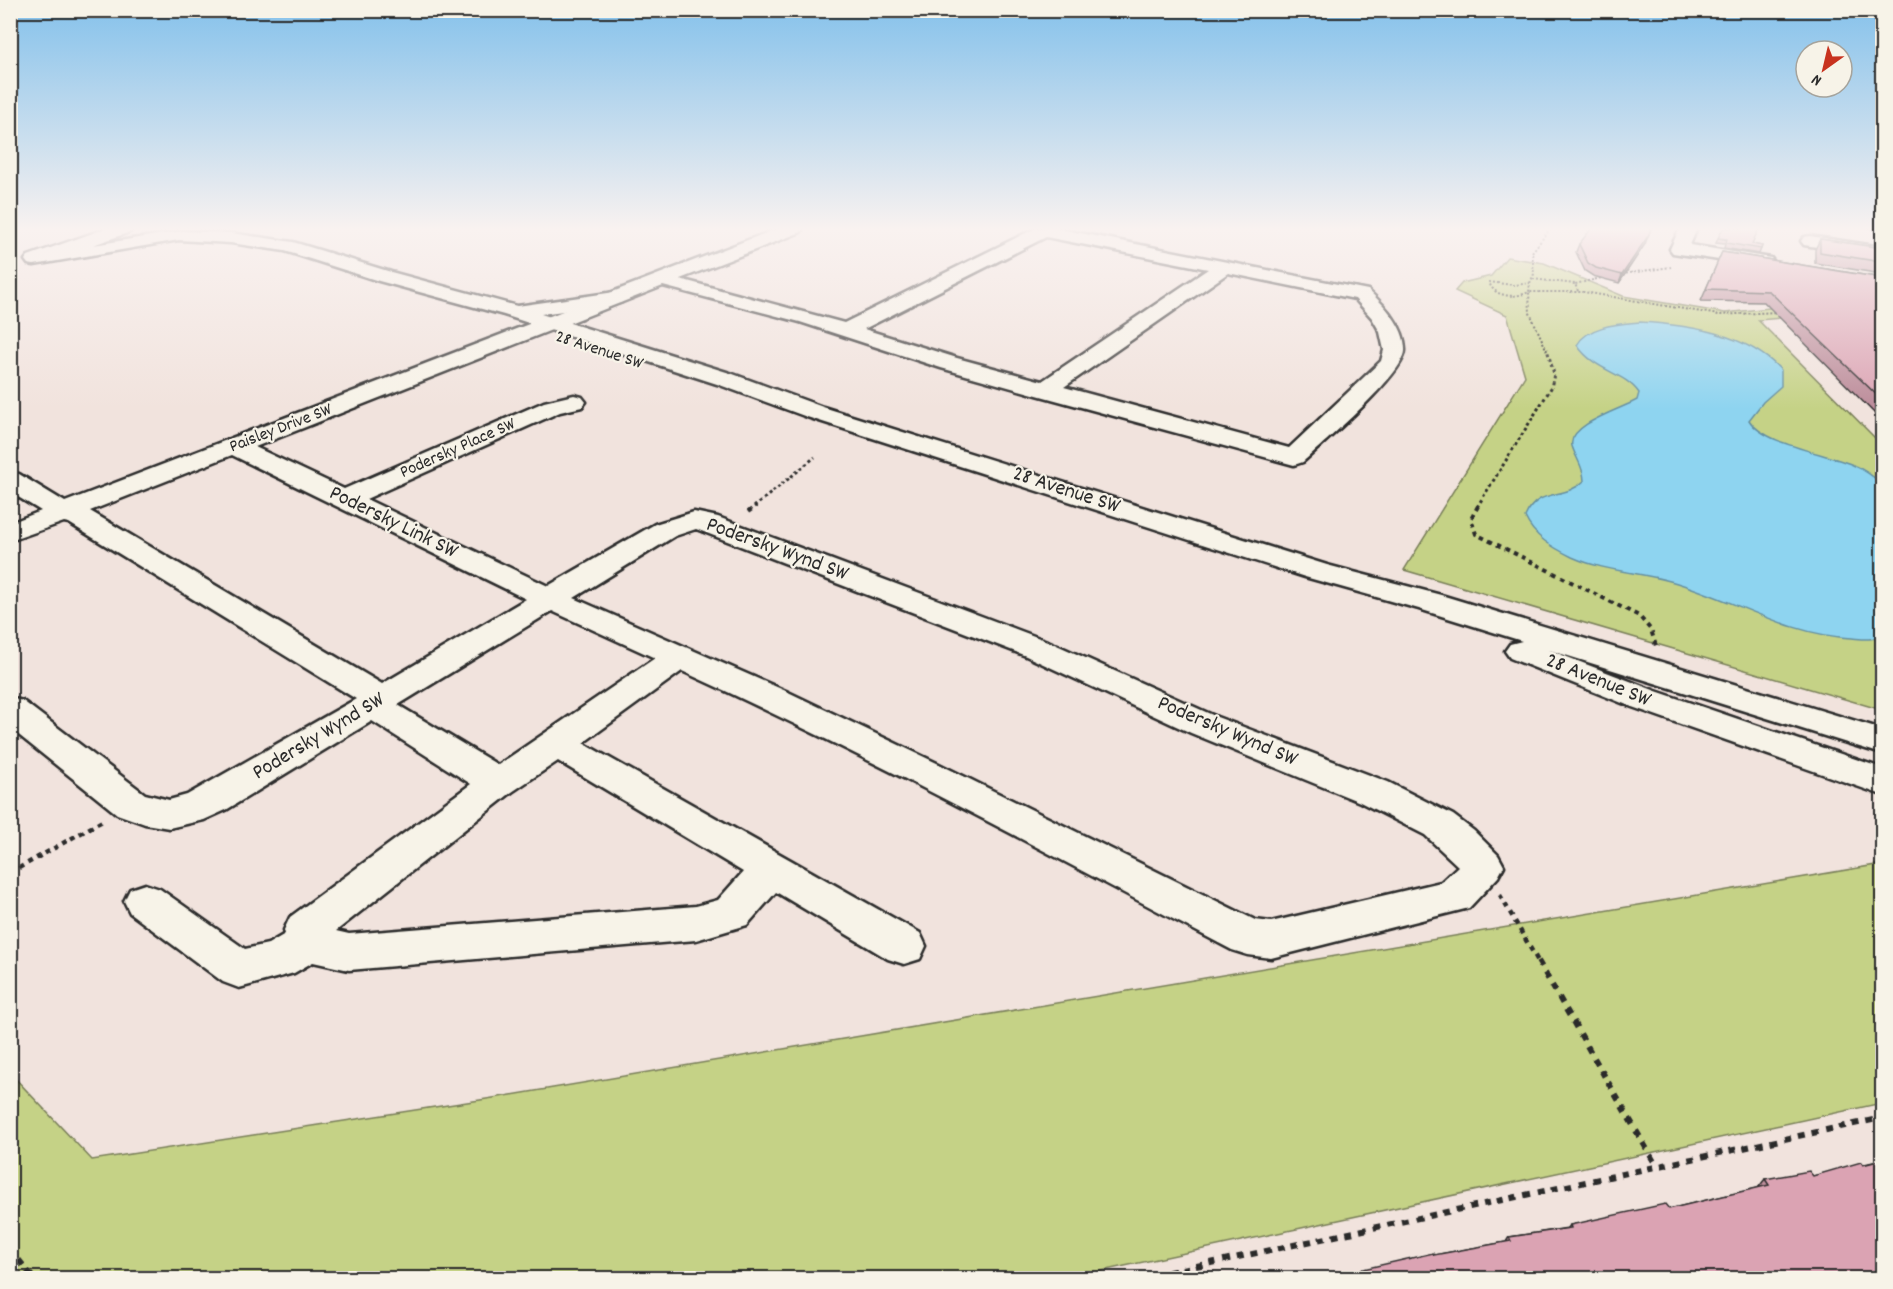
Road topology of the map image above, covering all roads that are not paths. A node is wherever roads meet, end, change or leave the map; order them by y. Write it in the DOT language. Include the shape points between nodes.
graph roads {
  1 [pos="409,288"];
  2 [pos="432,288"];
  3 [pos="641,288"];
  4 [pos="692,288"];
  5 [pos="930,288"];
  6 [pos="1193,288"];
  7 [pos="1331,288"];
  8 [pos="615,298"];
  9 [pos="511,311"];
  10 [pos="542,327"];
  11 [pos="846,330"];
  12 [pos="1045,390"];
  13 [pos="574,402"];
  14 [pos="235,447"];
  15 [pos="10,480"];
  16 [pos="344,499"];
  17 [pos="63,513"];
  18 [pos="10,533"];
  19 [pos="1316,571"];
  20 [pos="550,599"];
  21 [pos="679,657"];
  22 [pos="377,702"];
  23 [pos="10,709"];
  24 [pos="1882,742"];
  25 [pos="557,744"];
  26 [pos="1882,782"];
  27 [pos="498,783"];
  28 [pos="1483,866"];
  29 [pos="771,869"];
  30 [pos="145,901"];
  31 [pos="308,943"];
  32 [pos="904,946"];
  1 -- 10 [label="street, 28 Avenue SW"];
  2 -- 9 [label="street, 28 Avenue SW"];
  3 -- 8 [label="street"];
  4 -- 11 [label="street"];
  5 -- 11 [label="street"];
  6 -- 12 [label="street"];
  7 -- 12 [label="street" via="1361,294 1389,326 1394,342 1393,360 1294,457"];
  8 -- 9 [label="street"];
  8 -- 10 [label="street, Paisley Drive SW"];
  9 -- 10 [label="street, 28 Avenue SW"];
  10 -- 14 [label="street, Paisley Drive SW"];
  10 -- 19 [label="street, 28 Avenue SW" via="674,375 815,412"];
  11 -- 12 [label="street"];
  13 -- 16 [label="street, Podersky Place SW" via="552,407"];
  14 -- 16 [label="street, Podersky Link SW"];
  14 -- 17 [label="street, Paisley Drive SW"];
  15 -- 17 [label="street"];
  16 -- 20 [label="street, Podersky Link SW"];
  17 -- 18 [label="street, Paisley Drive SW"];
  17 -- 22 [label="street" via="93,525"];
  19 -- 24 [label="street, 28 Avenue SW" via="1441,605"];
  19 -- 26 [label="street, 28 Avenue SW" via="1644,699"];
  20 -- 21 [label="street, Podersky Link SW"];
  20 -- 22 [label="street, Podersky Wynd SW"];
  20 -- 28 [label="street, Podersky Wynd SW" via="679,524 694,520 1038,649 1204,725 1374,792 1439,825"];
  21 -- 25 [label="street"];
  21 -- 28 [label="street, Podersky Link SW" via="926,773 1248,937 1271,940 1454,896"];
  22 -- 23 [label="street, Podersky Wynd SW" via="197,808 175,815 150,813 131,804"];
  22 -- 27 [label="street"];
  25 -- 27 [label="street"];
  25 -- 29 [label="street"];
  27 -- 31 [label="street" via="306,930"];
  29 -- 31 [label="street" via="732,913 696,923 349,952"];
  29 -- 32 [label="street"];
  30 -- 31 [label="street" via="239,969 278,960"];
}
